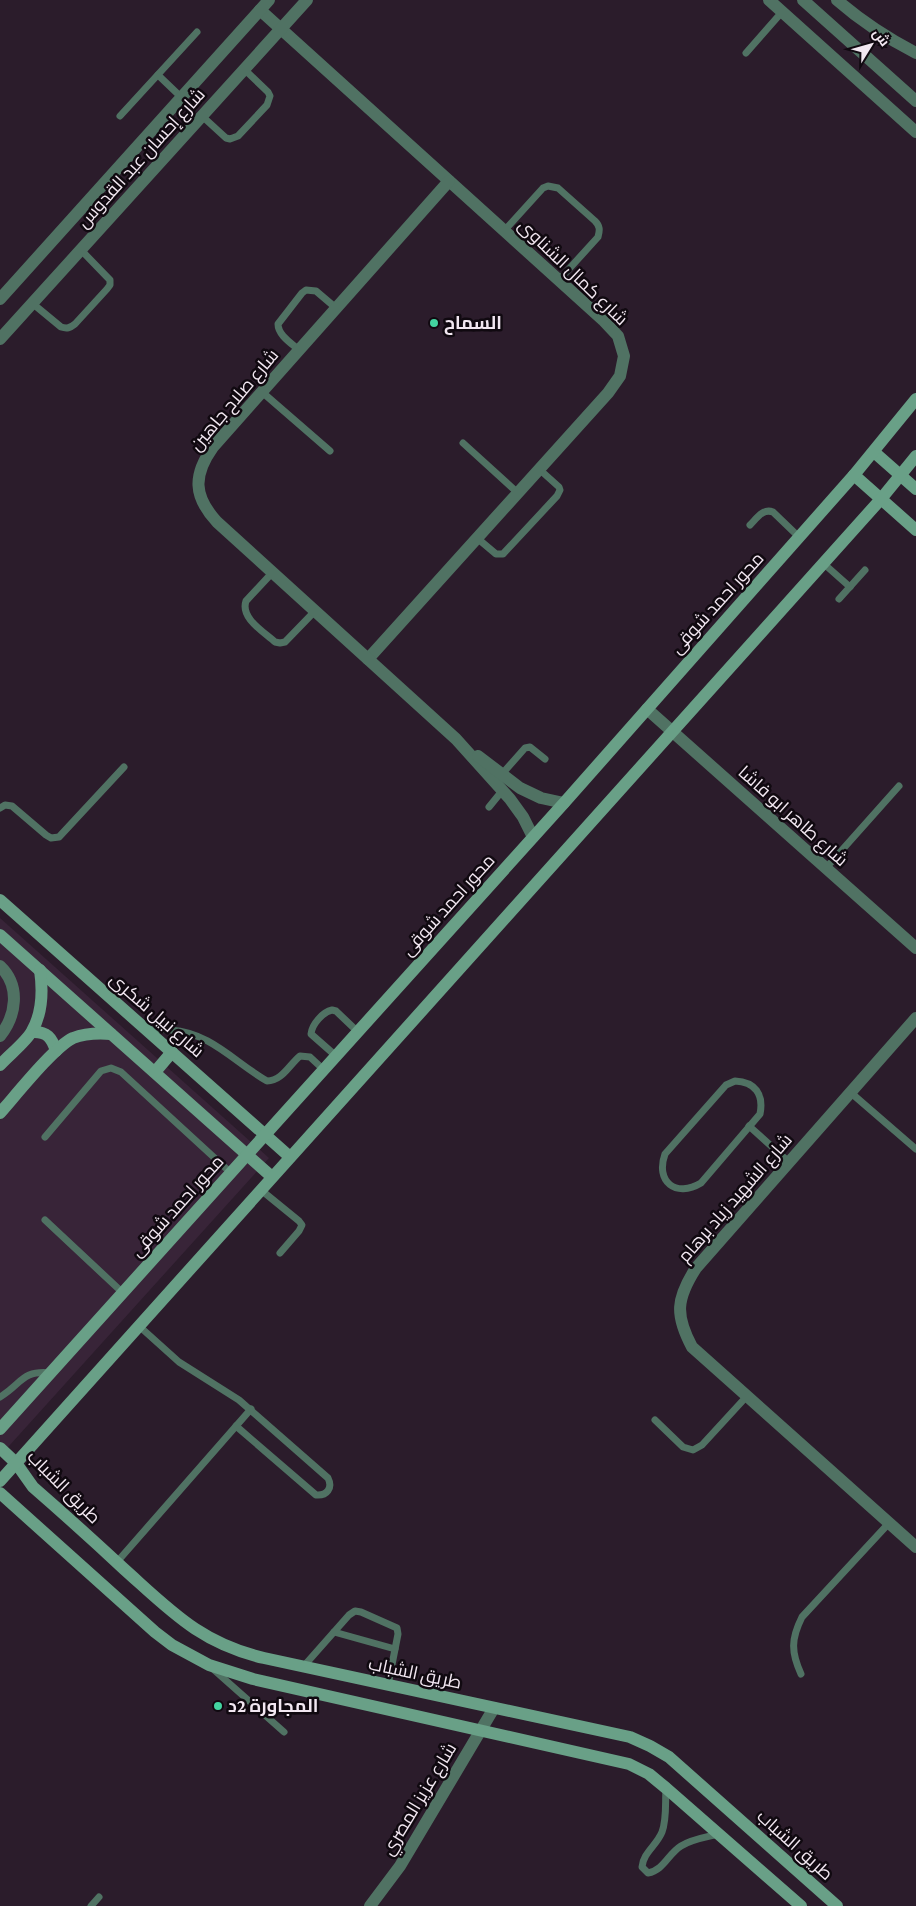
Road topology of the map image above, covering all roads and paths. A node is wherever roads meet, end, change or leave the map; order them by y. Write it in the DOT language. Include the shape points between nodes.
graph roads {
  1 [pos="269,0"];
  2 [pos="307,0"];
  3 [pos="769,0"];
  4 [pos="803,0"];
  5 [pos="836,0"];
  6 [pos="260,10"];
  7 [pos="782,12"];
  8 [pos="281,29"];
  9 [pos="197,32"];
  10 [pos="746,53"];
  11 [pos="916,53"];
  12 [pos="244,69"];
  13 [pos="158,75"];
  14 [pos="181,97"];
  15 [pos="916,101"];
  16 [pos="120,116"];
  17 [pos="202,116"];
  18 [pos="916,132"];
  19 [pos="449,181"];
  20 [pos="504,231"];
  21 [pos="81,250"];
  22 [pos="559,280"];
  23 [pos="0,299"];
  24 [pos="32,303"];
  25 [pos="336,308"];
  26 [pos="0,339"];
  27 [pos="299,350"];
  28 [pos="262,392"];
  29 [pos="916,399"];
  30 [pos="464,443"];
  31 [pos="330,451"];
  32 [pos="874,452"];
  33 [pos="916,456"];
  34 [pos="539,469"];
  35 [pos="854,475"];
  36 [pos="901,476"];
  37 [pos="916,489"];
  38 [pos="518,492"];
  39 [pos="881,499"];
  40 [pos="750,525"];
  41 [pos="916,530"];
  42 [pos="799,537"];
  43 [pos="477,538"];
  44 [pos="823,563"];
  45 [pos="865,570"];
  46 [pos="272,573"];
  47 [pos="850,587"];
  48 [pos="839,600"];
  49 [pos="315,611"];
  50 [pos="368,659"];
  51 [pos="647,709"];
  52 [pos="672,731"];
  53 [pos="456,740"];
  54 [pos="545,759"];
  55 [pos="124,767"];
  56 [pos="502,774"];
  57 [pos="899,786"];
  58 [pos="502,791"];
  59 [pos="564,803"];
  60 [pos="489,807"];
  61 [pos="0,808"];
  62 [pos="533,837"];
  63 [pos="826,868"];
  64 [pos="0,900"];
  65 [pos="0,935"];
  66 [pos="916,948"];
  67 [pos="0,966"];
  68 [pos="40,970"];
  69 [pos="916,1018"];
  70 [pos="147,1030"];
  71 [pos="32,1032"];
  72 [pos="358,1032"];
  73 [pos="112,1034"];
  74 [pos="0,1036"];
  75 [pos="56,1052"];
  76 [pos="172,1052"];
  77 [pos="336,1056"];
  78 [pos="0,1065"];
  79 [pos="324,1070"];
  80 [pos="155,1072"];
  81 [pos="850,1092"];
  82 [pos="0,1113"];
  83 [pos="749,1126"];
  84 [pos="266,1135"];
  85 [pos="45,1138"];
  86 [pos="916,1149"];
  87 [pos="248,1155"];
  88 [pos="290,1157"];
  89 [pos="790,1162"];
  90 [pos="232,1173"];
  91 [pos="272,1177"];
  92 [pos="261,1190"];
  93 [pos="45,1220"];
  94 [pos="280,1253"];
  95 [pos="123,1293"];
  96 [pos="139,1326"];
  97 [pos="51,1373"];
  98 [pos="747,1396"];
  99 [pos="0,1397"];
  100 [pos="251,1409"];
  101 [pos="655,1420"];
  102 [pos="236,1426"];
  103 [pos="0,1429"];
  104 [pos="0,1448"];
  105 [pos="16,1463"];
  106 [pos="0,1481"];
  107 [pos="0,1493"];
  108 [pos="889,1523"];
  109 [pos="916,1547"];
  110 [pos="117,1562"];
  111 [pos="334,1632"];
  112 [pos="395,1648"];
  113 [pos="208,1665"];
  114 [pos="303,1667"];
  115 [pos="801,1674"];
  116 [pos="388,1685"];
  117 [pos="494,1708"];
  118 [pos="481,1730"];
  119 [pos="284,1732"];
  120 [pos="666,1788"];
  121 [pos="719,1834"];
  122 [pos="99,1897"];
  123 [pos="91,1906"];
  124 [pos="370,1906"];
  125 [pos="800,1906"];
  126 [pos="838,1906"];
  1 -- 6 [label="street, شارع إحسان عبد القدوس"];
  2 -- 8 [label="street, شارع إحسان عبد القدوس"];
  3 -- 7 [label="street"];
  4 -- 15 [label="street"];
  5 -- 11 [label="street" via="892,41"];
  6 -- 8 [label="street, شارع كمال الشناوى"];
  6 -- 14 [label="street, شارع إحسان عبد القدوس"];
  7 -- 10 [label="lane"];
  7 -- 18 [label="street"];
  8 -- 12 [label="street, شارع إحسان عبد القدوس"];
  8 -- 19 [label="street, شارع كمال الشناوى"];
  9 -- 13 [label="lane"];
  12 -- 17 [label="street, شارع إحسان عبد القدوس"];
  12 -- 17 [label="lane" via="268,92 267,105 238,136 230,139"];
  13 -- 14 [label="lane"];
  13 -- 16 [label="lane"];
  14 -- 23 [label="street, شارع إحسان عبد القدوس"];
  17 -- 21 [label="street, شارع إحسان عبد القدوس"];
  19 -- 20 [label="street, شارع كمال الشناوى"];
  19 -- 25 [label="street, شارع صلاح جاهين"];
  20 -- 22 [label="street, شارع كمال الشناوى"];
  20 -- 22 [label="lane" via="544,188 558,188 599,225 600,231"];
  21 -- 24 [label="street, شارع إحسان عبد القدوس"];
  21 -- 24 [label="lane" via="110,280 110,285 75,324 71,328 61,327"];
  22 -- 34 [label="street, شارع كمال الشناوى" via="618,336 624,356 616,382"];
  24 -- 26 [label="street, شارع إحسان عبد القدوس"];
  25 -- 27 [label="street, شارع صلاح جاهين"];
  25 -- 27 [label="lane" via="311,289 306,290 280,319 278,330"];
  27 -- 28 [label="street, شارع صلاح جاهين"];
  28 -- 31 [label="lane"];
  28 -- 46 [label="street, شارع صلاح جاهين" via="213,447 203,461 198,477 199,494 205,510"];
  29 -- 32 [label="street, محور احمد شوقى"];
  30 -- 38 [label="lane"];
  32 -- 35 [label="street, محور احمد شوقى"];
  32 -- 36 [label="street"];
  33 -- 36 [label="street"];
  34 -- 38 [label="street, شارع كمال الشناوى"];
  34 -- 43 [label="lane" via="558,487 558,496 503,554 496,554"];
  35 -- 39 [label="street"];
  35 -- 42 [label="street, محور احمد شوقى"];
  36 -- 37 [label="street"];
  36 -- 39 [label="street"];
  38 -- 43 [label="street, شارع كمال الشناوى"];
  39 -- 41 [label="street"];
  39 -- 44 [label="street"];
  40 -- 42 [label="lane" via="764,511 769,511"];
  42 -- 51 [label="street, محور احمد شوقى"];
  43 -- 50 [label="street, شارع كمال الشناوى"];
  44 -- 47 [label="lane"];
  44 -- 52 [label="street"];
  45 -- 47 [label="lane"];
  46 -- 49 [label="street, شارع صلاح جاهين"];
  46 -- 49 [label="lane" via="244,606 247,617 268,636 275,642 285,642"];
  47 -- 48 [label="lane"];
  49 -- 50 [label="street, شارع صلاح جاهين"];
  50 -- 53 [label="street, شارع صلاح جاهين"];
  51 -- 52 [label="street, شارع طاهر ابو فاشا"];
  51 -- 59 [label="street, محور احمد شوقى"];
  52 -- 63 [label="street, شارع طاهر ابو فاشا"];
  52 -- 88 [label="street"];
  53 -- 56 [label="street, شارع صلاح جاهين"];
  53 -- 58 [label="street, شارع صلاح جاهين"];
  54 -- 56 [label="lane" via="530,747 525,748"];
  55 -- 61 [label="lane" via="59,837 46,835 12,806"];
  56 -- 59 [label="street, شارع صلاح جاهين" via="541,798"];
  57 -- 63 [label="lane"];
  58 -- 60 [label="lane"];
  58 -- 62 [label="street, شارع صلاح جاهين" via="523,817"];
  59 -- 62 [label="street, محور احمد شوقى"];
  62 -- 72 [label="street, محور احمد شوقى"];
  63 -- 66 [label="street, شارع طاهر ابو فاشا"];
  64 -- 70 [label="street, شارع نبيل شكرى"];
  65 -- 68 [label="street"];
  67 -- 74 [label="street" via="11,982 14,997 8,1026"];
  68 -- 71 [label="street" via="43,990 40,1012"];
  68 -- 73 [label="street"];
  69 -- 81 [label="street, شارع الشهيد زياد برهام"];
  70 -- 76 [label="street, شارع نبيل شكرى"];
  70 -- 79 [label="lane" via="170,1029 193,1034 214,1043 267,1081 280,1078 300,1056 310,1057"];
  71 -- 75 [label="street" via="45,1033 50,1037"];
  71 -- 78 [label="street"];
  72 -- 77 [label="street, محور احمد شوقى"];
  72 -- 77 [label="lane" via="328,1010 311,1030"];
  73 -- 75 [label="street" via="91,1033 72,1039"];
  73 -- 80 [label="street"];
  75 -- 82 [label="street"];
  76 -- 80 [label="street"];
  76 -- 84 [label="street, شارع نبيل شكرى"];
  77 -- 79 [label="street, محور احمد شوقى"];
  79 -- 84 [label="street, محور احمد شوقى"];
  80 -- 87 [label="street"];
  81 -- 86 [label="lane"];
  81 -- 89 [label="street, شارع الشهيد زياد برهام"];
  83 -- 83 [label="lane" via="701,1183 691,1189 680,1190 663,1176 661,1165 665,1154 726,1086 735,1081 754,1086 760,1094 760,1114"];
  83 -- 89 [label="lane"];
  84 -- 87 [label="street, محور احمد شوقى"];
  84 -- 88 [label="street, شارع نبيل شكرى"];
  85 -- 90 [label="lane" via="101,1071 116,1069"];
  87 -- 90 [label="street, محور احمد شوقى"];
  87 -- 91 [label="street"];
  88 -- 91 [label="street"];
  89 -- 98 [label="street, شارع الشهيد زياد برهام" via="696,1268 684,1286 680,1307 682,1328 692,1347"];
  90 -- 95 [label="street, محور احمد شوقى"];
  91 -- 92 [label="street"];
  92 -- 94 [label="lane" via="302,1225"];
  92 -- 96 [label="street"];
  93 -- 95 [label="lane"];
  95 -- 97 [label="street, محور احمد شوقى"];
  96 -- 100 [label="lane" via="179,1362"];
  96 -- 105 [label="street"];
  97 -- 99 [label="lane" via="29,1374"];
  97 -- 103 [label="street, محور احمد شوقى"];
  98 -- 101 [label="lane" via="702,1445 693,1450 683,1446"];
  98 -- 108 [label="street, شارع الشهيد زياد برهام"];
  100 -- 102 [label="lane"];
  100 -- 102 [label="lane" via="328,1478 331,1483 327,1493 316,1495"];
  102 -- 110 [label="lane"];
  104 -- 105 [label="street, طريق الشباب"];
  105 -- 106 [label="street"];
  105 -- 110 [label="street, طريق الشباب" via="33,1487"];
  107 -- 113 [label="street" via="155,1632"];
  108 -- 109 [label="street, شارع الشهيد زياد برهام"];
  108 -- 115 [label="lane" via="802,1617 795,1630 793,1645"];
  110 -- 114 [label="street, طريق الشباب" via="174,1614 206,1637 244,1653"];
  111 -- 112 [label="lane"];
  111 -- 112 [label="lane" via="349,1615 361,1612 397,1628"];
  111 -- 114 [label="lane"];
  112 -- 116 [label="lane"];
  113 -- 118 [label="street" via="252,1679"];
  113 -- 119 [label="lane"];
  114 -- 116 [label="street, طريق الشباب"];
  116 -- 117 [label="street, طريق الشباب"];
  117 -- 118 [label="street, شارع عزيز المصري"];
  117 -- 126 [label="street, طريق الشباب" via="630,1737 650,1746 669,1757"];
  118 -- 120 [label="street" via="630,1764"];
  118 -- 124 [label="street, شارع عزيز المصري" via="400,1866"];
  120 -- 121 [label="street"];
  120 -- 121 [label="lane" via="664,1824 643,1859 642,1867 648,1873 656,1871 679,1846"];
  121 -- 125 [label="street"];
  122 -- 123 [label="lane"];
}
